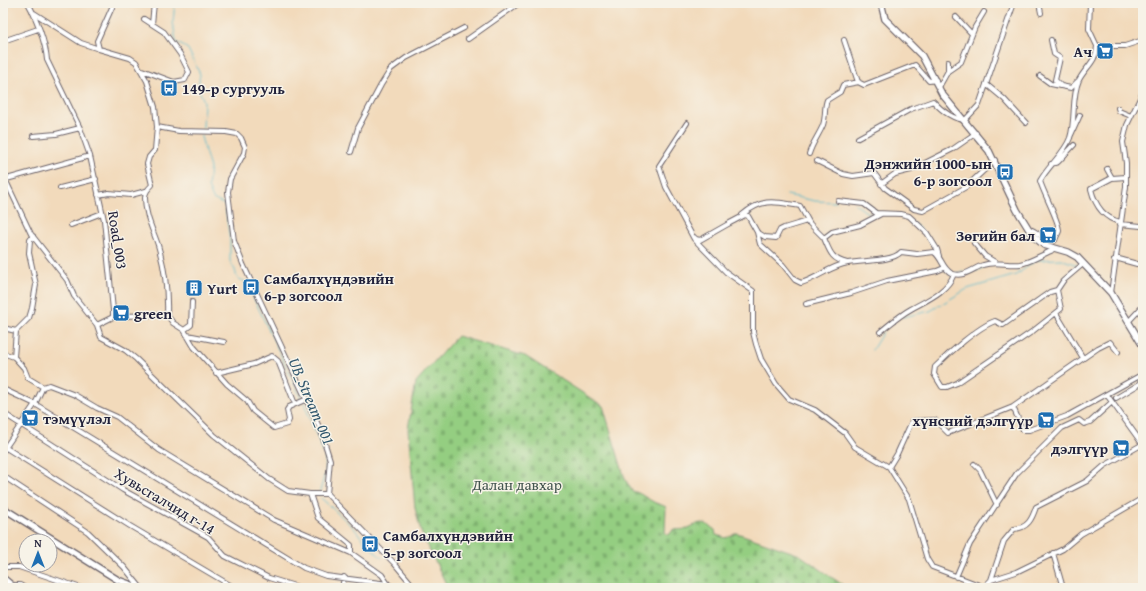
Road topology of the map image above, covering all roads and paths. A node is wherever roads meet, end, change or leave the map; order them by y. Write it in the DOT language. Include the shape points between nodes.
graph roads {
  1 [pos="28,3"];
  2 [pos="114,3"];
  3 [pos="154,3"];
  4 [pos="519,3"];
  5 [pos="881,3"];
  6 [pos="1014,3"];
  7 [pos="1039,3"];
  8 [pos="1090,3"];
  9 [pos="1094,3"];
  10 [pos="1089,9"];
  11 [pos="984,12"];
  12 [pos="34,13"];
  13 [pos="1041,13"];
  14 [pos="956,17"];
  15 [pos="144,19"];
  16 [pos="152,24"];
  17 [pos="464,28"];
  18 [pos="38,29"];
  19 [pos="972,34"];
  20 [pos="468,39"];
  21 [pos="3,40"];
  22 [pos="844,40"];
  23 [pos="1051,40"];
  24 [pos="1143,40"];
  25 [pos="1097,46"];
  26 [pos="99,49"];
  27 [pos="948,62"];
  28 [pos="142,70"];
  29 [pos="948,71"];
  30 [pos="1040,76"];
  31 [pos="936,80"];
  32 [pos="1079,81"];
  33 [pos="859,82"];
  34 [pos="986,84"];
  35 [pos="1061,86"];
  36 [pos="939,87"];
  37 [pos="1143,92"];
  38 [pos="1118,108"];
  39 [pos="1080,115"];
  40 [pos="1130,116"];
  41 [pos="965,120"];
  42 [pos="688,123"];
  43 [pos="1026,123"];
  44 [pos="80,128"];
  45 [pos="157,128"];
  46 [pos="976,133"];
  47 [pos="33,136"];
  48 [pos="858,138"];
  49 [pos="1069,139"];
  50 [pos="1074,145"];
  51 [pos="351,152"];
  52 [pos="809,154"];
  53 [pos="90,156"];
  54 [pos="3,158"];
  55 [pos="995,160"];
  56 [pos="817,161"];
  57 [pos="1050,164"];
  58 [pos="1107,169"];
  59 [pos="1126,177"];
  60 [pos="1112,178"];
  61 [pos="4,179"];
  62 [pos="96,179"];
  63 [pos="881,184"];
  64 [pos="60,188"];
  65 [pos="146,191"];
  66 [pos="98,195"];
  67 [pos="838,201"];
  68 [pos="102,213"];
  69 [pos="883,213"];
  70 [pos="808,221"];
  71 [pos="1120,223"];
  72 [pos="728,224"];
  73 [pos="71,225"];
  74 [pos="1141,226"];
  75 [pos="1028,230"];
  76 [pos="757,232"];
  77 [pos="692,234"];
  78 [pos="33,236"];
  79 [pos="824,238"];
  80 [pos="974,243"];
  81 [pos="1054,248"];
  82 [pos="939,256"];
  83 [pos="1114,260"];
  84 [pos="995,262"];
  85 [pos="847,263"];
  86 [pos="1083,264"];
  87 [pos="1137,264"];
  88 [pos="944,268"];
  89 [pos="954,274"];
  90 [pos="1057,290"];
  91 [pos="1111,293"];
  92 [pos="192,302"];
  93 [pos="806,304"];
  94 [pos="1143,306"];
  95 [pos="1056,313"];
  96 [pos="166,315"];
  97 [pos="113,318"];
  98 [pos="1128,322"];
  99 [pos="98,325"];
  100 [pos="3,328"];
  101 [pos="184,330"];
  102 [pos="16,331"];
  103 [pos="880,332"];
  104 [pos="187,335"];
  105 [pos="224,342"];
  106 [pos="1143,346"];
  107 [pos="1118,352"];
  108 [pos="3,353"];
  109 [pos="14,357"];
  110 [pos="1083,358"];
  111 [pos="216,373"];
  112 [pos="1143,374"];
  113 [pos="1143,382"];
  114 [pos="42,387"];
  115 [pos="3,389"];
  116 [pos="1107,395"];
  117 [pos="1116,398"];
  118 [pos="304,401"];
  119 [pos="1112,402"];
  120 [pos="35,404"];
  121 [pos="295,404"];
  122 [pos="1013,406"];
  123 [pos="3,413"];
  124 [pos="21,424"];
  125 [pos="1143,444"];
  126 [pos="4,449"];
  127 [pos="974,464"];
  128 [pos="889,467"];
  129 [pos="3,476"];
  130 [pos="310,494"];
  131 [pos="327,494"];
  132 [pos="1143,498"];
  133 [pos="998,505"];
  134 [pos="3,508"];
  135 [pos="351,553"];
  136 [pos="1053,553"];
  137 [pos="3,567"];
  138 [pos="344,577"];
  139 [pos="956,577"];
  140 [pos="3,578"];
  141 [pos="992,580"];
  142 [pos="388,584"];
  143 [pos="14,587"];
  144 [pos="25,588"];
  145 [pos="81,588"];
  146 [pos="140,588"];
  147 [pos="235,588"];
  148 [pos="301,588"];
  149 [pos="342,588"];
  150 [pos="394,588"];
  151 [pos="415,588"];
  152 [pos="986,588"];
  153 [pos="1063,588"];
  1 -- 12 [label="street"];
  2 -- 26 [label="street" via="97,41"];
  3 -- 16 [label="street"];
  4 -- 20 [label="street"];
  5 -- 31 [label="main road" via="885,19 922,56"];
  6 -- 34 [label="street"];
  7 -- 13 [label="street"];
  8 -- 10 [label="street"];
  9 -- 10 [label="street"];
  10 -- 25 [label="street" via="1089,29"];
  11 -- 19 [label="street"];
  12 -- 18 [label="street, Road_003"];
  12 -- 26 [label="street" via="81,43"];
  14 -- 19 [label="street"];
  15 -- 16 [label="street"];
  16 -- 28 [label="street" via="164,32 189,72 185,80 174,82"];
  17 -- 51 [label="street" via="406,58 392,69 358,128"];
  18 -- 21 [label="street"];
  18 -- 44 [label="street, Road_003" via="46,60"];
  19 -- 29 [label="street" via="962,62"];
  22 -- 33 [label="street"];
  23 -- 35 [label="street" via="1054,54 1060,58 1055,80"];
  24 -- 25 [label="street" via="1125,46"];
  25 -- 32 [label="street" via="1093,63"];
  26 -- 28 [label="street" via="130,58"];
  27 -- 29 [label="street"];
  28 -- 45 [label="street" via="155,107"];
  29 -- 36 [label="street"];
  30 -- 35 [label="street" via="1051,84"];
  31 -- 33 [label="street" via="929,81 915,65 864,85"];
  31 -- 36 [label="main road"];
  32 -- 35 [label="street" via="1071,88"];
  32 -- 49 [label="street"];
  33 -- 52 [label="street" via="843,86 840,92 827,100 823,124"];
  34 -- 41 [label="street" via="978,105"];
  34 -- 43 [label="street"];
  36 -- 41 [label="main road"];
  37 -- 40 [label="street"];
  38 -- 40 [label="street"];
  39 -- 49 [label="street"];
  40 -- 59 [label="street" via="1123,142"];
  41 -- 46 [label="main road"];
  41 -- 48 [label="street" via="951,116 932,101 911,109"];
  42 -- 77 [label="street" via="659,166 666,187"];
  44 -- 47 [label="street"];
  44 -- 53 [label="street, Road_003"];
  45 -- 65 [label="street" via="155,150 147,164 152,185"];
  45 -- 118 [label="street" via="232,132 243,142 245,146 242,158 228,185 234,242"];
  46 -- 55 [label="main road"];
  46 -- 63 [label="street" via="953,149 911,170 895,174"];
  49 -- 57 [label="street"];
  50 -- 57 [label="street" via="1058,162"];
  53 -- 61 [label="street"];
  53 -- 62 [label="street, Road_003"];
  54 -- 61 [label="street"];
  55 -- 63 [label="street" via="966,187 923,211 914,209"];
  55 -- 75 [label="main road"];
  56 -- 63 [label="street" via="843,174 853,176 874,173"];
  57 -- 75 [label="street" via="1040,181 1059,230 1055,240 1051,241 1043,239 1035,231"];
  58 -- 60 [label="street"];
  59 -- 60 [label="street"];
  59 -- 71 [label="street"];
  60 -- 71 [label="street" via="1091,189 1094,200 1101,210"];
  61 -- 78 [label="street"];
  62 -- 64 [label="street"];
  62 -- 66 [label="street, Road_003"];
  65 -- 66 [label="street" via="131,195"];
  65 -- 96 [label="street" via="148,218 158,246 168,291"];
  66 -- 68 [label="street, Road_003"];
  67 -- 69 [label="street" via="864,204 876,213"];
  68 -- 73 [label="street"];
  68 -- 97 [label="street, Road_003" via="113,293"];
  69 -- 79 [label="street" via="860,225 832,232"];
  69 -- 82 [label="street" via="909,216 927,233"];
  70 -- 72 [label="street" via="800,206 771,201 747,210"];
  70 -- 76 [label="street" via="780,230 776,238 766,237"];
  70 -- 79 [label="street"];
  71 -- 74 [label="street"];
  71 -- 83 [label="street"];
  72 -- 76 [label="street" via="745,215"];
  72 -- 77 [label="street" via="700,240 696,240"];
  75 -- 81 [label="main road" via="1039,242"];
  76 -- 85 [label="street" via="760,244 799,282 814,279 822,272"];
  77 -- 128 [label="street" via="710,258 753,291 753,332 762,359 776,384 790,399 815,410 845,433 855,447"];
  78 -- 99 [label="street" via="67,280 74,296"];
  78 -- 102 [label="street" via="29,253 36,285 32,308 29,318"];
  79 -- 85 [label="street" via="837,260"];
  80 -- 84 [label="street"];
  81 -- 84 [label="street" via="1020,264"];
  81 -- 86 [label="main road" via="1068,252"];
  82 -- 85 [label="street" via="934,252 901,252 895,258"];
  82 -- 88 [label="street"];
  83 -- 87 [label="street"];
  83 -- 91 [label="street"];
  84 -- 89 [label="street" via="982,265 969,273"];
  86 -- 90 [label="street" via="1063,281"];
  86 -- 91 [label="main road"];
  88 -- 89 [label="street"];
  88 -- 93 [label="street"];
  89 -- 103 [label="street" via="951,282 927,301 911,309"];
  90 -- 95 [label="street" via="1061,309"];
  90 -- 95 [label="street" via="1050,292 1002,325 995,322 987,325 934,367 934,374 942,387 957,383"];
  91 -- 98 [label="main road"];
  92 -- 101 [label="street" via="191,325"];
  94 -- 98 [label="street"];
  95 -- 110 [label="street"];
  96 -- 97 [label="street"];
  96 -- 101 [label="street"];
  97 -- 99 [label="street"];
  98 -- 106 [label="main road"];
  99 -- 130 [label="street" via="101,337 136,359 248,463 288,491"];
  100 -- 102 [label="street"];
  101 -- 104 [label="street"];
  102 -- 109 [label="street"];
  104 -- 105 [label="street"];
  104 -- 111 [label="street"];
  107 -- 110 [label="street" via="1110,342"];
  108 -- 109 [label="street"];
  109 -- 114 [label="street" via="24,368 28,378"];
  110 -- 122 [label="street"];
  111 -- 121 [label="street" via="254,364 272,356 278,361"];
  111 -- 121 [label="street" via="247,401 253,411 274,428 287,424 287,410"];
  112 -- 116 [label="street"];
  113 -- 117 [label="street"];
  114 -- 120 [label="street"];
  114 -- 135 [label="street" via="49,385 117,416 159,450 274,520"];
  115 -- 120 [label="street"];
  116 -- 119 [label="street"];
  116 -- 122 [label="street" via="1067,416 1029,430 1023,430 1020,426"];
  118 -- 121 [label="street"];
  118 -- 131 [label="street" via="321,431 330,460"];
  119 -- 125 [label="street"];
  119 -- 133 [label="street" via="1090,422 1074,422 1048,440 1017,473"];
  120 -- 124 [label="street"];
  120 -- 138 [label="street" via="304,568 326,576"];
  122 -- 128 [label="street" via="948,433 935,420 912,421"];
  123 -- 124 [label="street, Хувьсгалчид г-14"];
  124 -- 126 [label="street"];
  124 -- 148 [label="street, Хувьсгалчид г-14" via="123,490 208,537 225,556 269,578"];
  125 -- 141 [label="street" via="1104,466 1087,481 1036,507 1032,519 1022,528 1014,529 1004,541"];
  126 -- 147 [label="street"];
  127 -- 133 [label="street" via="980,470"];
  128 -- 139 [label="street" via="909,499 927,559 932,567"];
  129 -- 146 [label="street" via="88,532 124,567"];
  130 -- 131 [label="street"];
  130 -- 135 [label="street" via="318,518 351,545"];
  131 -- 151 [label="street"];
  132 -- 136 [label="street"];
  133 -- 139 [label="street" via="970,544"];
  134 -- 146 [label="main road" via="118,580"];
  135 -- 142 [label="street" via="382,574"];
  136 -- 141 [label="street" via="1016,572"];
  136 -- 153 [label="street"];
  137 -- 145 [label="street" via="19,567"];
  138 -- 142 [label="street"];
  138 -- 149 [label="street"];
  139 -- 152 [label="street"];
  140 -- 143 [label="main road"];
  141 -- 152 [label="street"];
  142 -- 150 [label="street"];
  143 -- 144 [label="street" via="20,585"];
}
